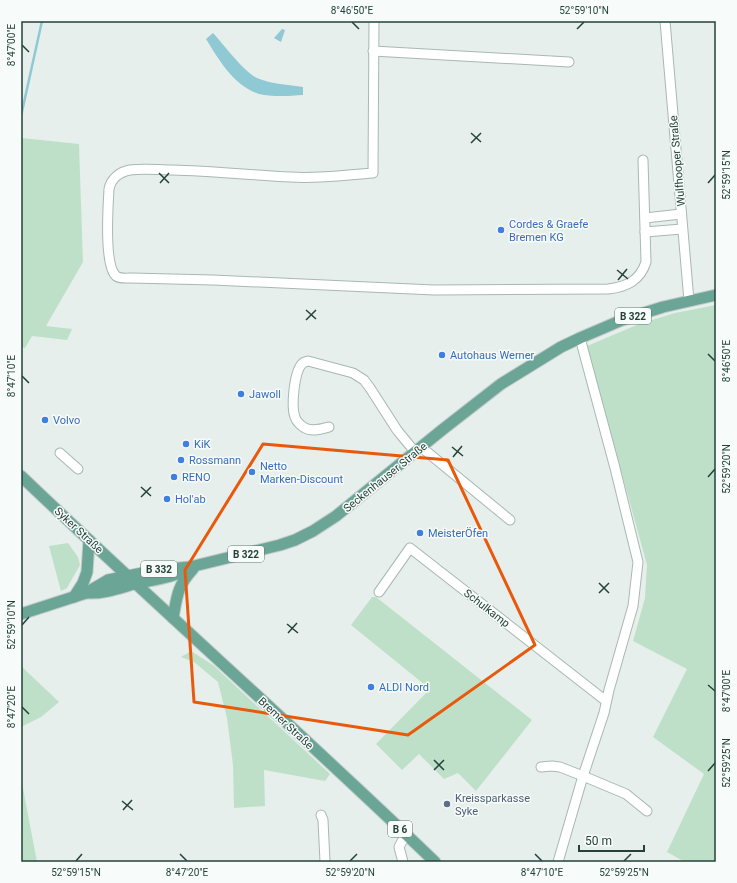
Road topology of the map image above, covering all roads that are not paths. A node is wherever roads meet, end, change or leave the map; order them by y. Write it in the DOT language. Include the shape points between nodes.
graph roads {
  1 [pos="374,21"];
  2 [pos="665,21"];
  3 [pos="373,51"];
  4 [pos="569,62"];
  5 [pos="643,160"];
  6 [pos="681,214"];
  7 [pos="645,218"];
  8 [pos="682,229"];
  9 [pos="646,232"];
  10 [pos="716,295"];
  11 [pos="688,301"];
  12 [pos="580,338"];
  13 [pos="329,427"];
  14 [pos="418,450"];
  15 [pos="60,453"];
  16 [pos="78,469"];
  17 [pos="21,476"];
  18 [pos="510,520"];
  19 [pos="89,540"];
  20 [pos="193,567"];
  21 [pos="133,580"];
  22 [pos="379,592"];
  23 [pos="74,597"];
  24 [pos="21,614"];
  25 [pos="174,618"];
  26 [pos="606,701"];
  27 [pos="541,767"];
  28 [pos="584,776"];
  29 [pos="647,811"];
  30 [pos="321,815"];
  31 [pos="406,834"];
  32 [pos="325,862"];
  33 [pos="402,862"];
  34 [pos="435,862"];
  35 [pos="558,862"];
  1 -- 3 [label="street"];
  2 -- 6 [label="street, Wulfhooper Straße"];
  3 -- 4 [label="street"];
  3 -- 9 [label="street" via="373,173 308,178 179,170 123,172 113,179 109,189 108,253 116,275 120,278 434,290 608,289 634,281 644,270"];
  5 -- 7 [label="street"];
  6 -- 7 [label="street"];
  6 -- 8 [label="street, Wulfhooper Straße"];
  7 -- 9 [label="street"];
  8 -- 9 [label="street"];
  8 -- 11 [label="street, Wulfhooper Straße"];
  10 -- 11 [label="main road, B 322"];
  11 -- 12 [label="main road, B 322" via="622,320"];
  12 -- 14 [label="main road, Seckenhauser Straße / B 322" via="501,384"];
  12 -- 26 [label="street" via="638,562 633,606"];
  13 -- 14 [label="street" via="311,430 304,428 295,417 292,404 297,375 303,362 308,361 353,373 364,380 397,430"];
  14 -- 18 [label="street"];
  14 -- 20 [label="main road, Seckenhauser Straße / B 322" via="336,516 313,531 280,545"];
  15 -- 16 [label="street"];
  17 -- 19 [label="main road, Syker Straße / B 6"];
  19 -- 21 [label="main road, Syker Straße / B 6"];
  19 -- 23 [label="main road" via="87,572"];
  20 -- 21 [label="main road, B 322" via="181,572"];
  20 -- 25 [label="main road" via="178,591"];
  21 -- 23 [label="main road" via="110,591"];
  21 -- 25 [label="main road, Bremer Straße / B 6"];
  22 -- 26 [label="street, Schulkamp" via="410,548"];
  23 -- 24 [label="main road"];
  25 -- 31 [label="main road, Bremer Straße / B 6"];
  26 -- 28 [label="street"];
  27 -- 28 [label="street" via="560,767"];
  28 -- 29 [label="street" via="626,794"];
  28 -- 35 [label="street"];
  30 -- 32 [label="street"];
  31 -- 33 [label="street" via="399,847"];
  31 -- 34 [label="main road, Bremer Straße / B 6"];
}
